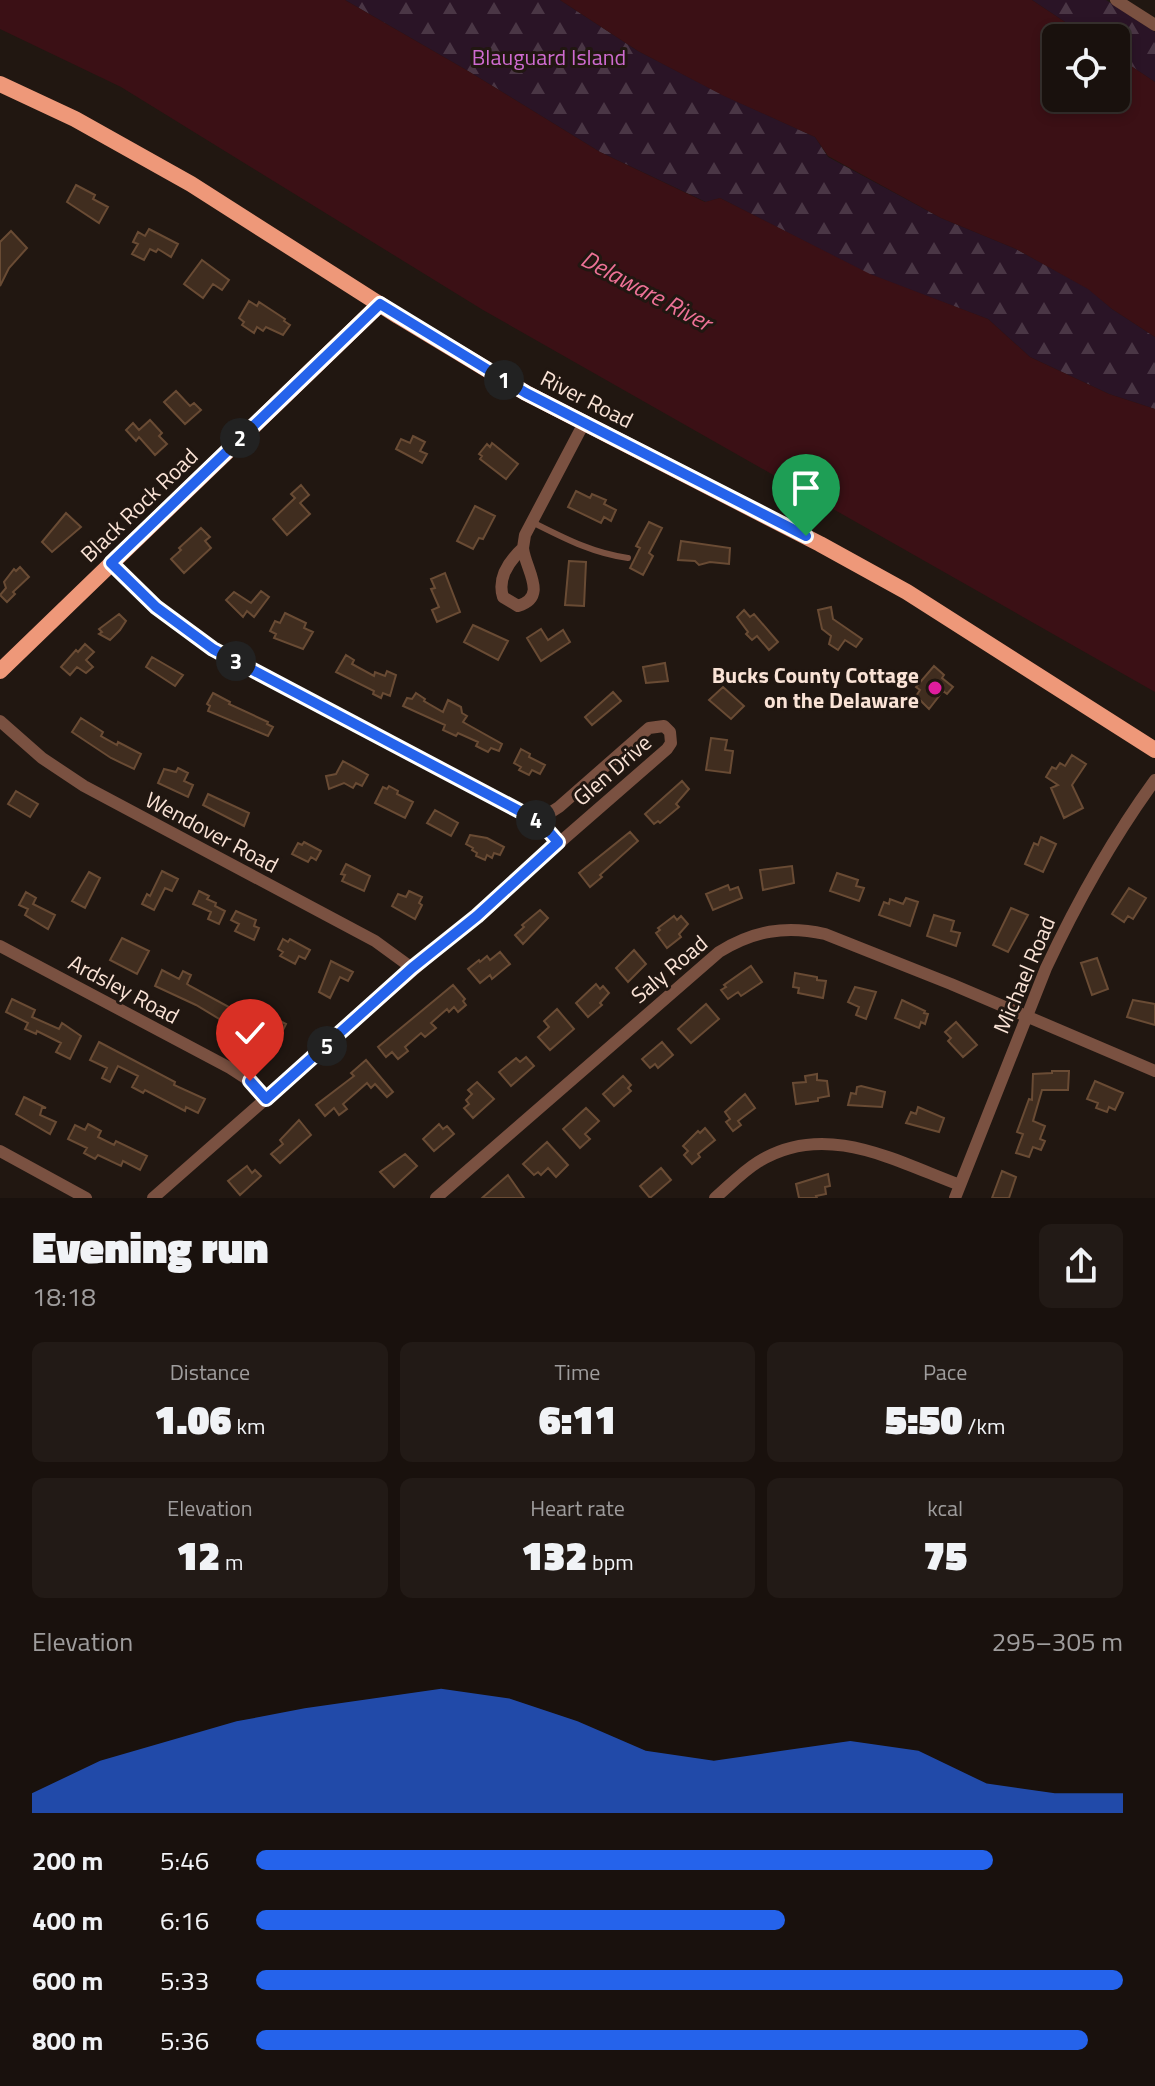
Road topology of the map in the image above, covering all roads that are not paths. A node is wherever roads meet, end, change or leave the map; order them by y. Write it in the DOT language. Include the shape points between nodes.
graph roads {
  1 [pos="1116,0"];
  2 [pos="1155,25"];
  3 [pos="0,84"];
  4 [pos="380,304"];
  5 [pos="584,423"];
  6 [pos="532,522"];
  7 [pos="523,548"];
  8 [pos="628,558"];
  9 [pos="111,563"];
  10 [pos="0,671"];
  11 [pos="0,721"];
  12 [pos="1155,750"];
  13 [pos="1155,780"];
  14 [pos="537,821"];
  15 [pos="558,842"];
  16 [pos="0,946"];
  17 [pos="412,968"];
  18 [pos="1028,1016"];
  19 [pos="1155,1071"];
  20 [pos="266,1099"];
  21 [pos="0,1151"];
  22 [pos="958,1192"];
  23 [pos="86,1198"];
  24 [pos="153,1198"];
  25 [pos="436,1198"];
  26 [pos="715,1198"];
  1 -- 2 [label="street"];
  3 -- 4 [label="main road, River Road" via="134,151"];
  4 -- 5 [label="main road, River Road" via="461,356"];
  4 -- 9 [label="main road, Black Rock Road"];
  5 -- 6 [label="street"];
  5 -- 12 [label="main road, River Road" via="907,592"];
  6 -- 7 [label="street"];
  6 -- 8 [label="lane" via="591,551"];
  9 -- 10 [label="main road, Black Rock Road"];
  9 -- 14 [label="street" via="156,607 213,649"];
  11 -- 17 [label="street, Wendover Road" via="84,786 375,941"];
  13 -- 18 [label="street, Michael Road" via="1082,895"];
  14 -- 15 [label="street"];
  14 -- 15 [label="street, Glen Drive" via="643,732 654,726 667,728 667,749"];
  15 -- 17 [label="street, Glen Drive"];
  16 -- 20 [label="street, Ardsley Road" via="230,1068"];
  17 -- 20 [label="street, Glen Drive"];
  18 -- 19 [label="street, Saly Road"];
  18 -- 22 [label="street, Michael Road"];
  18 -- 25 [label="street, Saly Road" via="825,934 788,929 752,935 719,952"];
  20 -- 24 [label="street, Glen Drive"];
  21 -- 23 [label="street"];
  22 -- 26 [label="street" via="859,1147 819,1143 774,1154"];
}
